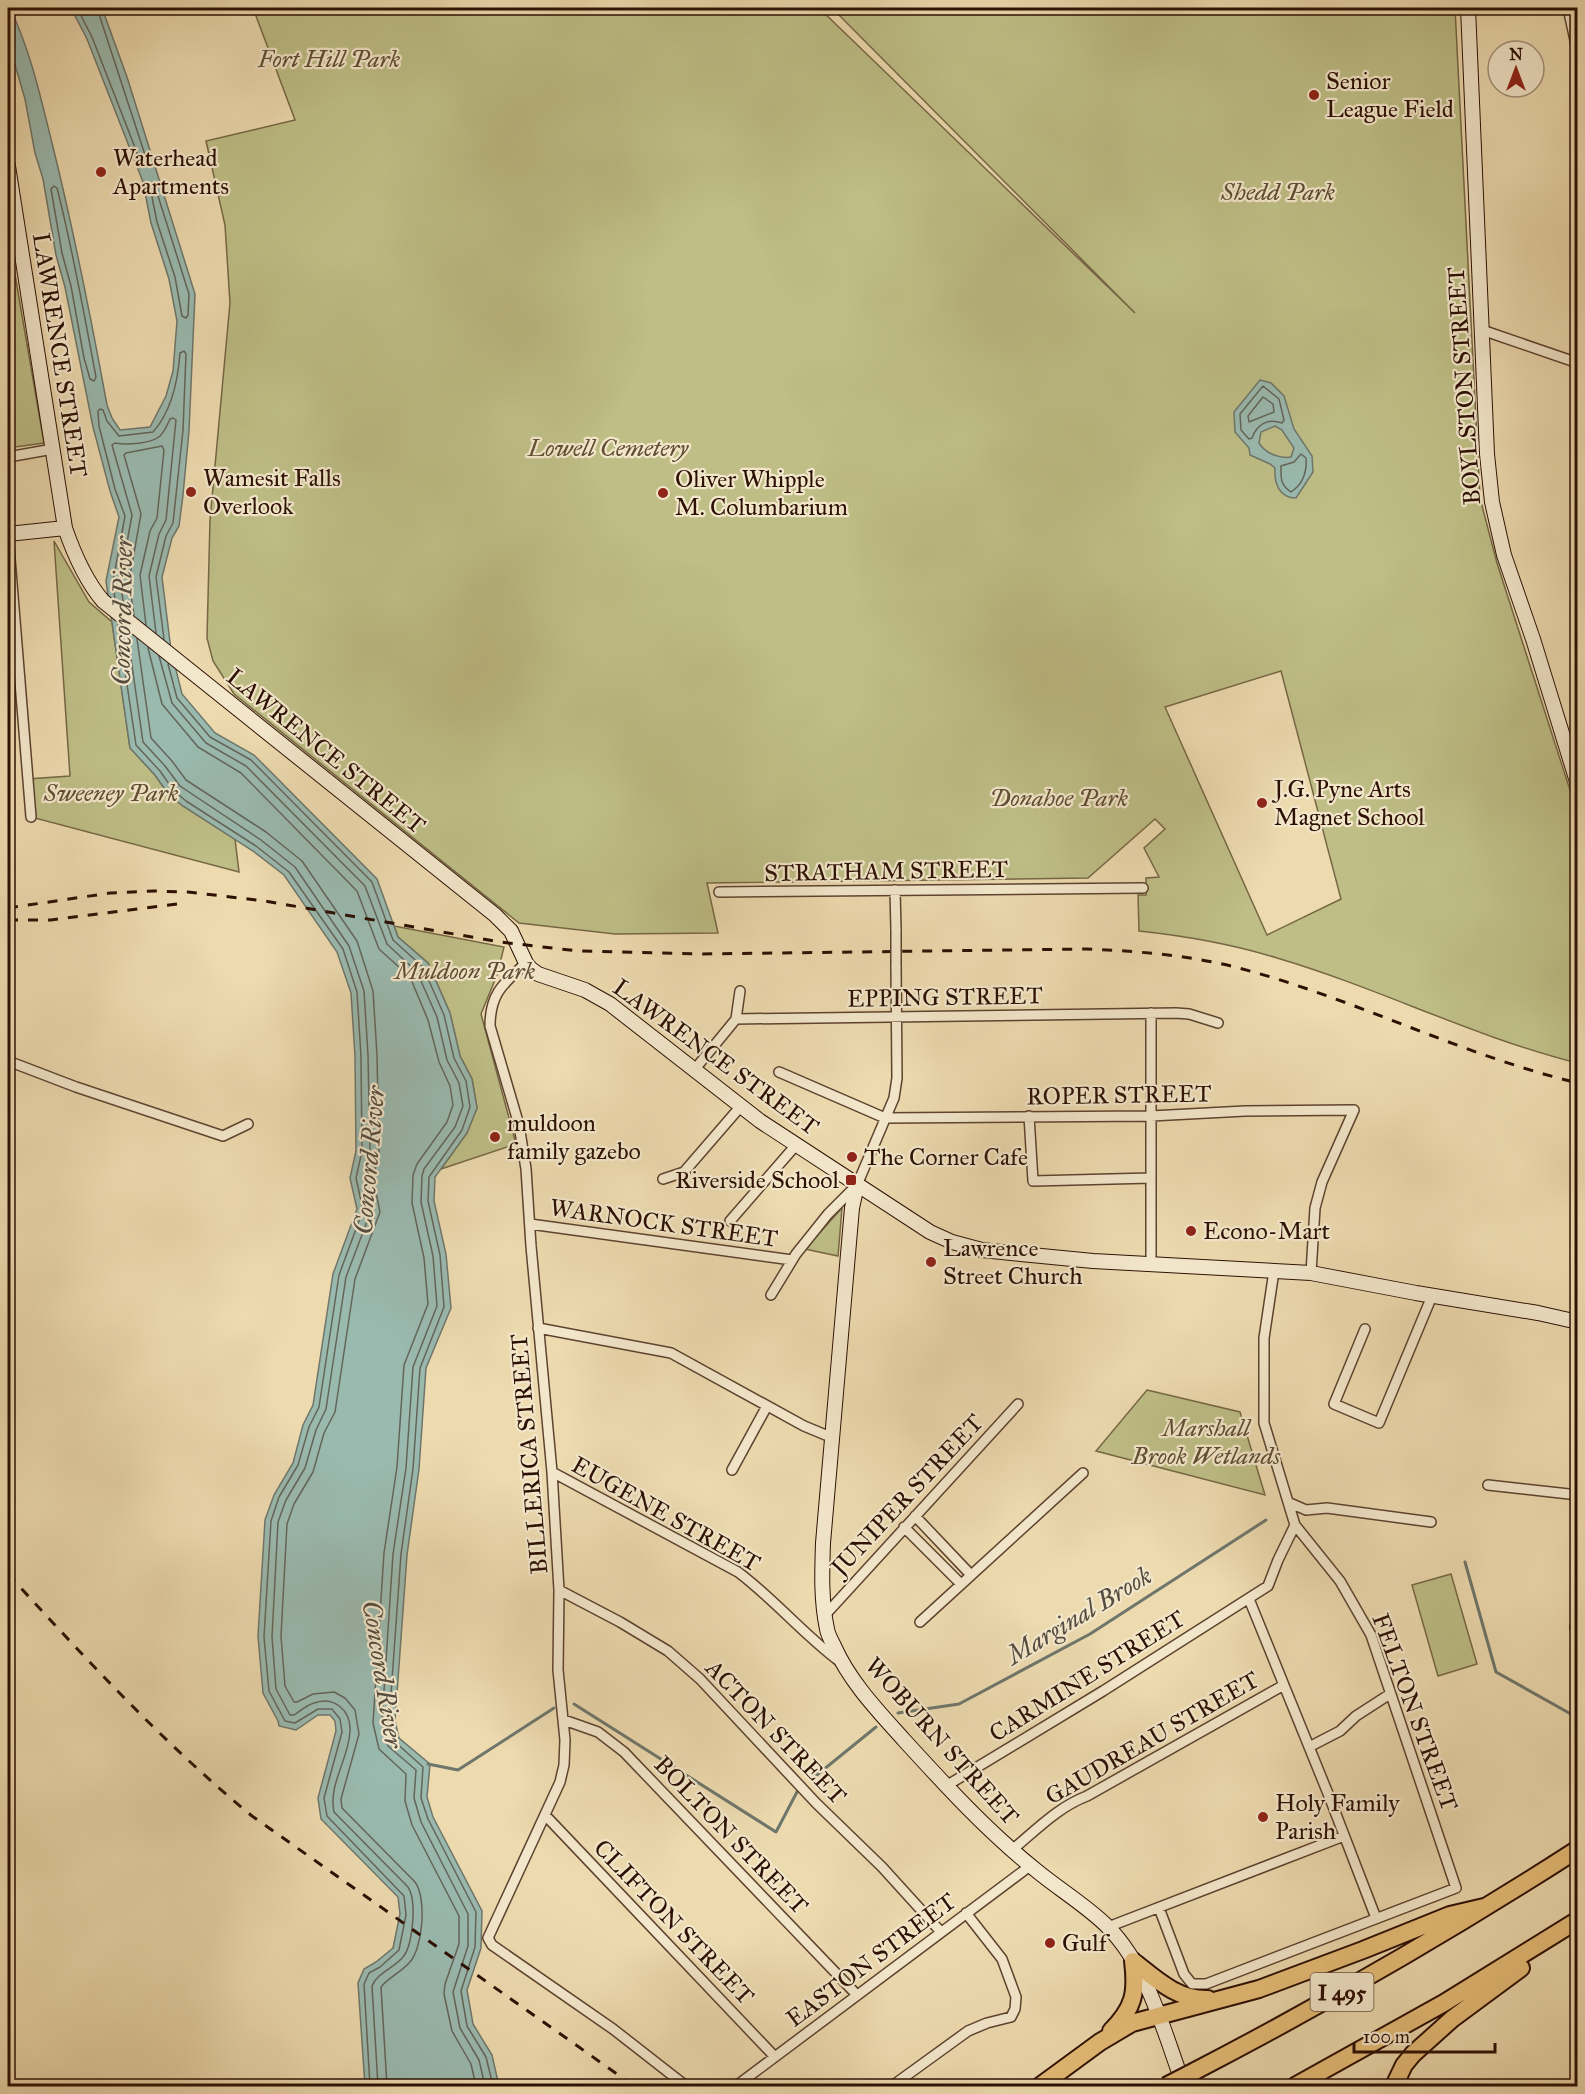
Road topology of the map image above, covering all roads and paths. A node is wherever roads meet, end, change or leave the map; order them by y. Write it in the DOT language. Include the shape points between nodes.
graph roads {
  1 [pos="1468,8"];
  2 [pos="1568,8"];
  3 [pos="1578,54"];
  4 [pos="8,166"];
  5 [pos="1482,330"];
  6 [pos="1578,363"];
  7 [pos="53,449"];
  8 [pos="8,457"];
  9 [pos="64,528"];
  10 [pos="8,534"];
  11 [pos="1578,785"];
  12 [pos="31,817"];
  13 [pos="1143,888"];
  14 [pos="895,890"];
  15 [pos="719,892"];
  16 [pos="526,963"];
  17 [pos="740,991"];
  18 [pos="1151,1014"];
  19 [pos="896,1017"];
  20 [pos="736,1019"];
  21 [pos="1218,1023"];
  22 [pos="8,1061"];
  23 [pos="695,1069"];
  24 [pos="779,1072"];
  25 [pos="741,1106"];
  26 [pos="1029,1116"];
  27 [pos="1151,1116"];
  28 [pos="885,1118"];
  29 [pos="248,1124"];
  30 [pos="796,1145"];
  31 [pos="1151,1178"];
  32 [pos="663,1179"];
  33 [pos="857,1185"];
  34 [pos="730,1221"];
  35 [pos="530,1224"];
  36 [pos="792,1260"];
  37 [pos="1151,1264"];
  38 [pos="1274,1270"];
  39 [pos="1311,1273"];
  40 [pos="771,1295"];
  41 [pos="1432,1296"];
  42 [pos="1578,1322"];
  43 [pos="538,1328"];
  44 [pos="1365,1329"];
  45 [pos="1018,1404"];
  46 [pos="767,1406"];
  47 [pos="833,1438"];
  48 [pos="732,1470"];
  49 [pos="552,1472"];
  50 [pos="1083,1473"];
  51 [pos="1488,1485"];
  52 [pos="1578,1495"];
  53 [pos="1290,1503"];
  54 [pos="915,1516"];
  55 [pos="1431,1522"];
  56 [pos="1295,1525"];
  57 [pos="904,1527"];
  58 [pos="971,1575"];
  59 [pos="961,1584"];
  60 [pos="559,1590"];
  61 [pos="1249,1599"];
  62 [pos="826,1614"];
  63 [pos="920,1622"];
  64 [pos="841,1662"];
  65 [pos="1284,1685"];
  66 [pos="1390,1694"];
  67 [pos="564,1720"];
  68 [pos="1309,1747"];
  69 [pos="946,1786"];
  70 [pos="545,1815"];
  71 [pos="1344,1836"];
  72 [pos="1578,1849"];
  73 [pos="1012,1850"];
  74 [pos="1030,1866"];
  75 [pos="1484,1907"];
  76 [pos="1159,1908"];
  77 [pos="966,1913"];
  78 [pos="1376,1918"];
  79 [pos="1578,1920"];
  80 [pos="1578,1925"];
  81 [pos="1108,1927"];
  82 [pos="941,1932"];
  83 [pos="1133,1961"];
  84 [pos="857,1995"];
  85 [pos="1226,1998"];
  86 [pos="1159,2018"];
  87 [pos="1100,2042"];
  88 [pos="775,2057"];
  89 [pos="686,2086"];
  90 [pos="736,2086"];
  91 [pos="892,2086"];
  92 [pos="1040,2086"];
  93 [pos="1166,2086"];
  94 [pos="1184,2086"];
  95 [pos="1295,2086"];
  96 [pos="1394,2086"];
  1 -- 5 [label="main road, BOYLSTON STREET"];
  2 -- 3 [label="street"];
  4 -- 7 [label="main road, LAWRENCE STREET"];
  5 -- 6 [label="street"];
  5 -- 11 [label="main road, BOYLSTON STREET" via="1492,502 1504,555"];
  7 -- 8 [label="street"];
  7 -- 9 [label="main road, LAWRENCE STREET"];
  9 -- 10 [label="main road"];
  9 -- 16 [label="main road, LAWRENCE STREET" via="86,577 103,601 495,915 511,931"];
  10 -- 12 [label="street"];
  13 -- 14 [label="street, STRATHAM STREET"];
  14 -- 15 [label="street, STRATHAM STREET"];
  14 -- 19 [label="street, bridge"];
  16 -- 23 [label="main road, LAWRENCE STREET" via="538,974 585,990 610,1004"];
  16 -- 35 [label="street, BILLERICA STREET" via="501,987 490,1015 522,1141"];
  17 -- 20 [label="street"];
  18 -- 19 [label="street, EPPING STREET"];
  18 -- 21 [label="street, EPPING STREET" via="1189,1014"];
  18 -- 27 [label="street"];
  19 -- 20 [label="street, EPPING STREET"];
  19 -- 28 [label="street" via="896,1088"];
  20 -- 23 [label="street"];
  22 -- 29 [label="street" via="223,1136"];
  23 -- 25 [label="main road, LAWRENCE STREET"];
  24 -- 28 [label="street"];
  25 -- 30 [label="main road, LAWRENCE STREET"];
  25 -- 32 [label="street" via="684,1172"];
  26 -- 27 [label="street, ROPER STREET"];
  26 -- 28 [label="street, ROPER STREET"];
  26 -- 31 [label="street" via="1033,1181"];
  27 -- 31 [label="street"];
  27 -- 39 [label="street, ROPER STREET" via="1354,1110 1322,1182 1315,1208"];
  28 -- 33 [label="street"];
  30 -- 33 [label="main road, LAWRENCE STREET"];
  30 -- 34 [label="street"];
  31 -- 37 [label="street"];
  33 -- 36 [label="street"];
  33 -- 37 [label="main road, LAWRENCE STREET" via="952,1242 982,1250"];
  33 -- 47 [label="main road, WOBURN STREET"];
  35 -- 36 [label="street, WARNOCK STREET"];
  35 -- 43 [label="street, BILLERICA STREET"];
  36 -- 40 [label="street"];
  37 -- 38 [label="main road, LAWRENCE STREET"];
  38 -- 39 [label="main road, LAWRENCE STREET"];
  38 -- 53 [label="street, FELTON STREET" via="1264,1338 1264,1423"];
  39 -- 41 [label="main road, LAWRENCE STREET"];
  41 -- 42 [label="main road, LAWRENCE STREET"];
  41 -- 44 [label="street" via="1379,1423 1334,1404"];
  43 -- 46 [label="street" via="670,1353"];
  43 -- 49 [label="street, BILLERICA STREET"];
  45 -- 54 [label="street, JUNIPER STREET"];
  46 -- 47 [label="street"];
  46 -- 48 [label="street"];
  47 -- 62 [label="main road, WOBURN STREET" via="821,1578"];
  49 -- 60 [label="street, BILLERICA STREET"];
  49 -- 64 [label="street, EUGENE STREET" via="738,1572"];
  50 -- 58 [label="street"];
  51 -- 52 [label="street"];
  53 -- 55 [label="street" via="1306,1510 1327,1508"];
  53 -- 56 [label="street, FELTON STREET"];
  54 -- 57 [label="street, JUNIPER STREET"];
  54 -- 58 [label="street"];
  56 -- 61 [label="street, CARMINE STREET" via="1268,1587"];
  56 -- 66 [label="street, FELTON STREET" via="1340,1581 1371,1635"];
  57 -- 59 [label="street"];
  57 -- 62 [label="street, JUNIPER STREET"];
  58 -- 59 [label="street"];
  59 -- 63 [label="street"];
  60 -- 67 [label="street, BILLERICA STREET" via="558,1670"];
  60 -- 82 [label="street, ACTON STREET" via="668,1651 700,1679"];
  61 -- 65 [label="street"];
  61 -- 69 [label="street, CARMINE STREET"];
  62 -- 64 [label="main road, WOBURN STREET" via="827,1630"];
  64 -- 69 [label="main road, WOBURN STREET" via="861,1692"];
  65 -- 68 [label="street"];
  65 -- 73 [label="street, GAUDREAU STREET" via="1074,1801"];
  66 -- 68 [label="street" via="1340,1731"];
  66 -- 78 [label="street, FELTON STREET" via="1456,1888"];
  67 -- 70 [label="street, BILLERICA STREET" via="564,1765"];
  67 -- 84 [label="street, BOLTON STREET" via="598,1732 624,1752"];
  68 -- 71 [label="street"];
  69 -- 73 [label="main road, WOBURN STREET"];
  70 -- 88 [label="street, CLIFTON STREET"];
  70 -- 89 [label="street, BILLERICA STREET" via="491,1928 490,1942"];
  71 -- 76 [label="street"];
  71 -- 78 [label="street"];
  72 -- 75 [label="highway, I 495"];
  73 -- 74 [label="main road, WOBURN STREET"];
  74 -- 77 [label="street, EASTON STREET"];
  74 -- 81 [label="main road, WOBURN STREET"];
  75 -- 85 [label="highway" via="1450,1915 1282,1981"];
  75 -- 93 [label="highway, I 495, bridge" via="1345,1991"];
  76 -- 78 [label="street" via="1184,1974 1192,1983 1206,1984"];
  76 -- 81 [label="street"];
  77 -- 82 [label="street, EASTON STREET"];
  77 -- 91 [label="street" via="1002,1959 1016,1998 1015,2009 1011,2017 987,2023 955,2039"];
  79 -- 95 [label="highway, I 495" via="1444,2003"];
  80 -- 96 [label="highway" via="1452,2019 1413,2054"];
  81 -- 83 [label="main road, WOBURN STREET"];
  82 -- 84 [label="street, EASTON STREET"];
  83 -- 85 [label="highway" via="1173,1992 1204,1999"];
  83 -- 86 [label="main road, WOBURN STREET"];
  83 -- 87 [label="highway" via="1132,2005"];
  84 -- 88 [label="street, EASTON STREET"];
  85 -- 86 [label="highway"];
  86 -- 87 [label="highway" via="1132,2023"];
  86 -- 94 [label="main road, WOBURN STREET"];
  87 -- 92 [label="highway"];
  88 -- 90 [label="street, EASTON STREET"];
}
